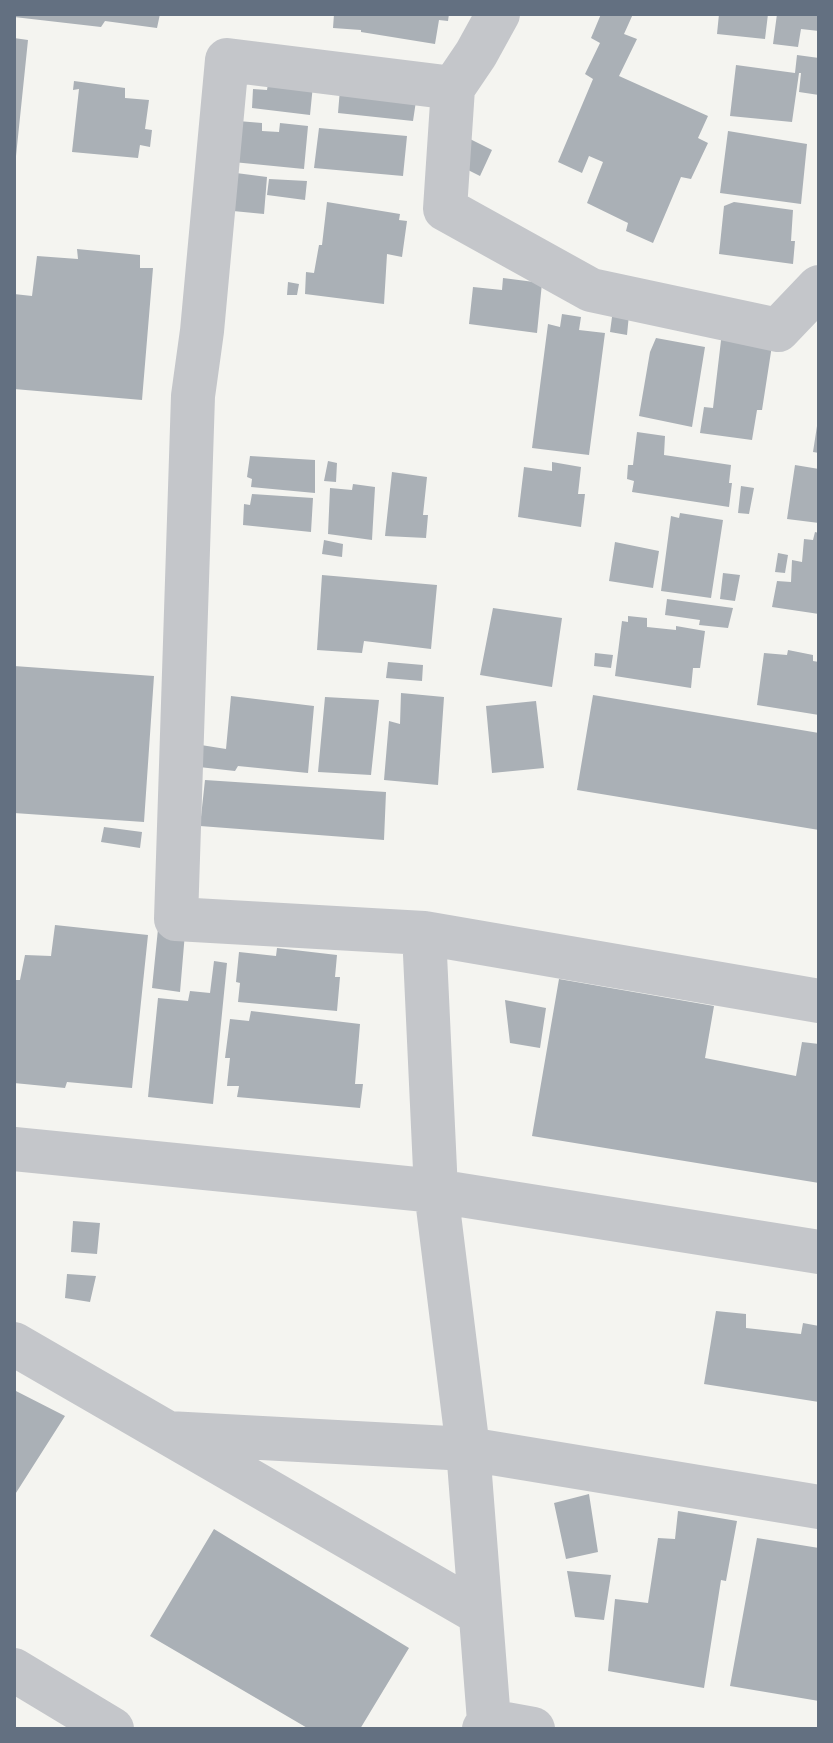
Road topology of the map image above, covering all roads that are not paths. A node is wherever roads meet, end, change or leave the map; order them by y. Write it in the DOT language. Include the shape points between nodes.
graph roads {
  1 [pos="498,14"];
  2 [pos="453,88"];
  3 [pos="813,302"];
  4 [pos="424,933"];
  5 [pos="819,1001"];
  6 [pos="14,1149"];
  7 [pos="436,1191"];
  8 [pos="819,1252"];
  9 [pos="14,1344"];
  10 [pos="168,1433"];
  11 [pos="468,1449"];
  12 [pos="819,1507"];
  13 [pos="479,1613"];
  14 [pos="14,1670"];
  15 [pos="487,1725"];
  16 [pos="112,1729"];
  17 [pos="533,1729"];
  1 -- 2 [label="street"];
  2 -- 3 [label="street" via="445,209 591,290 778,330"];
  2 -- 4 [label="street" via="227,60 192,427 176,919"];
  4 -- 5 [label="street"];
  4 -- 7 [label="street"];
  6 -- 7 [label="street"];
  7 -- 8 [label="street"];
  7 -- 11 [label="street"];
  9 -- 10 [label="street"];
  10 -- 11 [label="street"];
  10 -- 13 [label="street"];
  11 -- 12 [label="street"];
  11 -- 13 [label="street"];
  13 -- 15 [label="street"];
  14 -- 16 [label="street"];
  15 -- 17 [label="street"];
}
